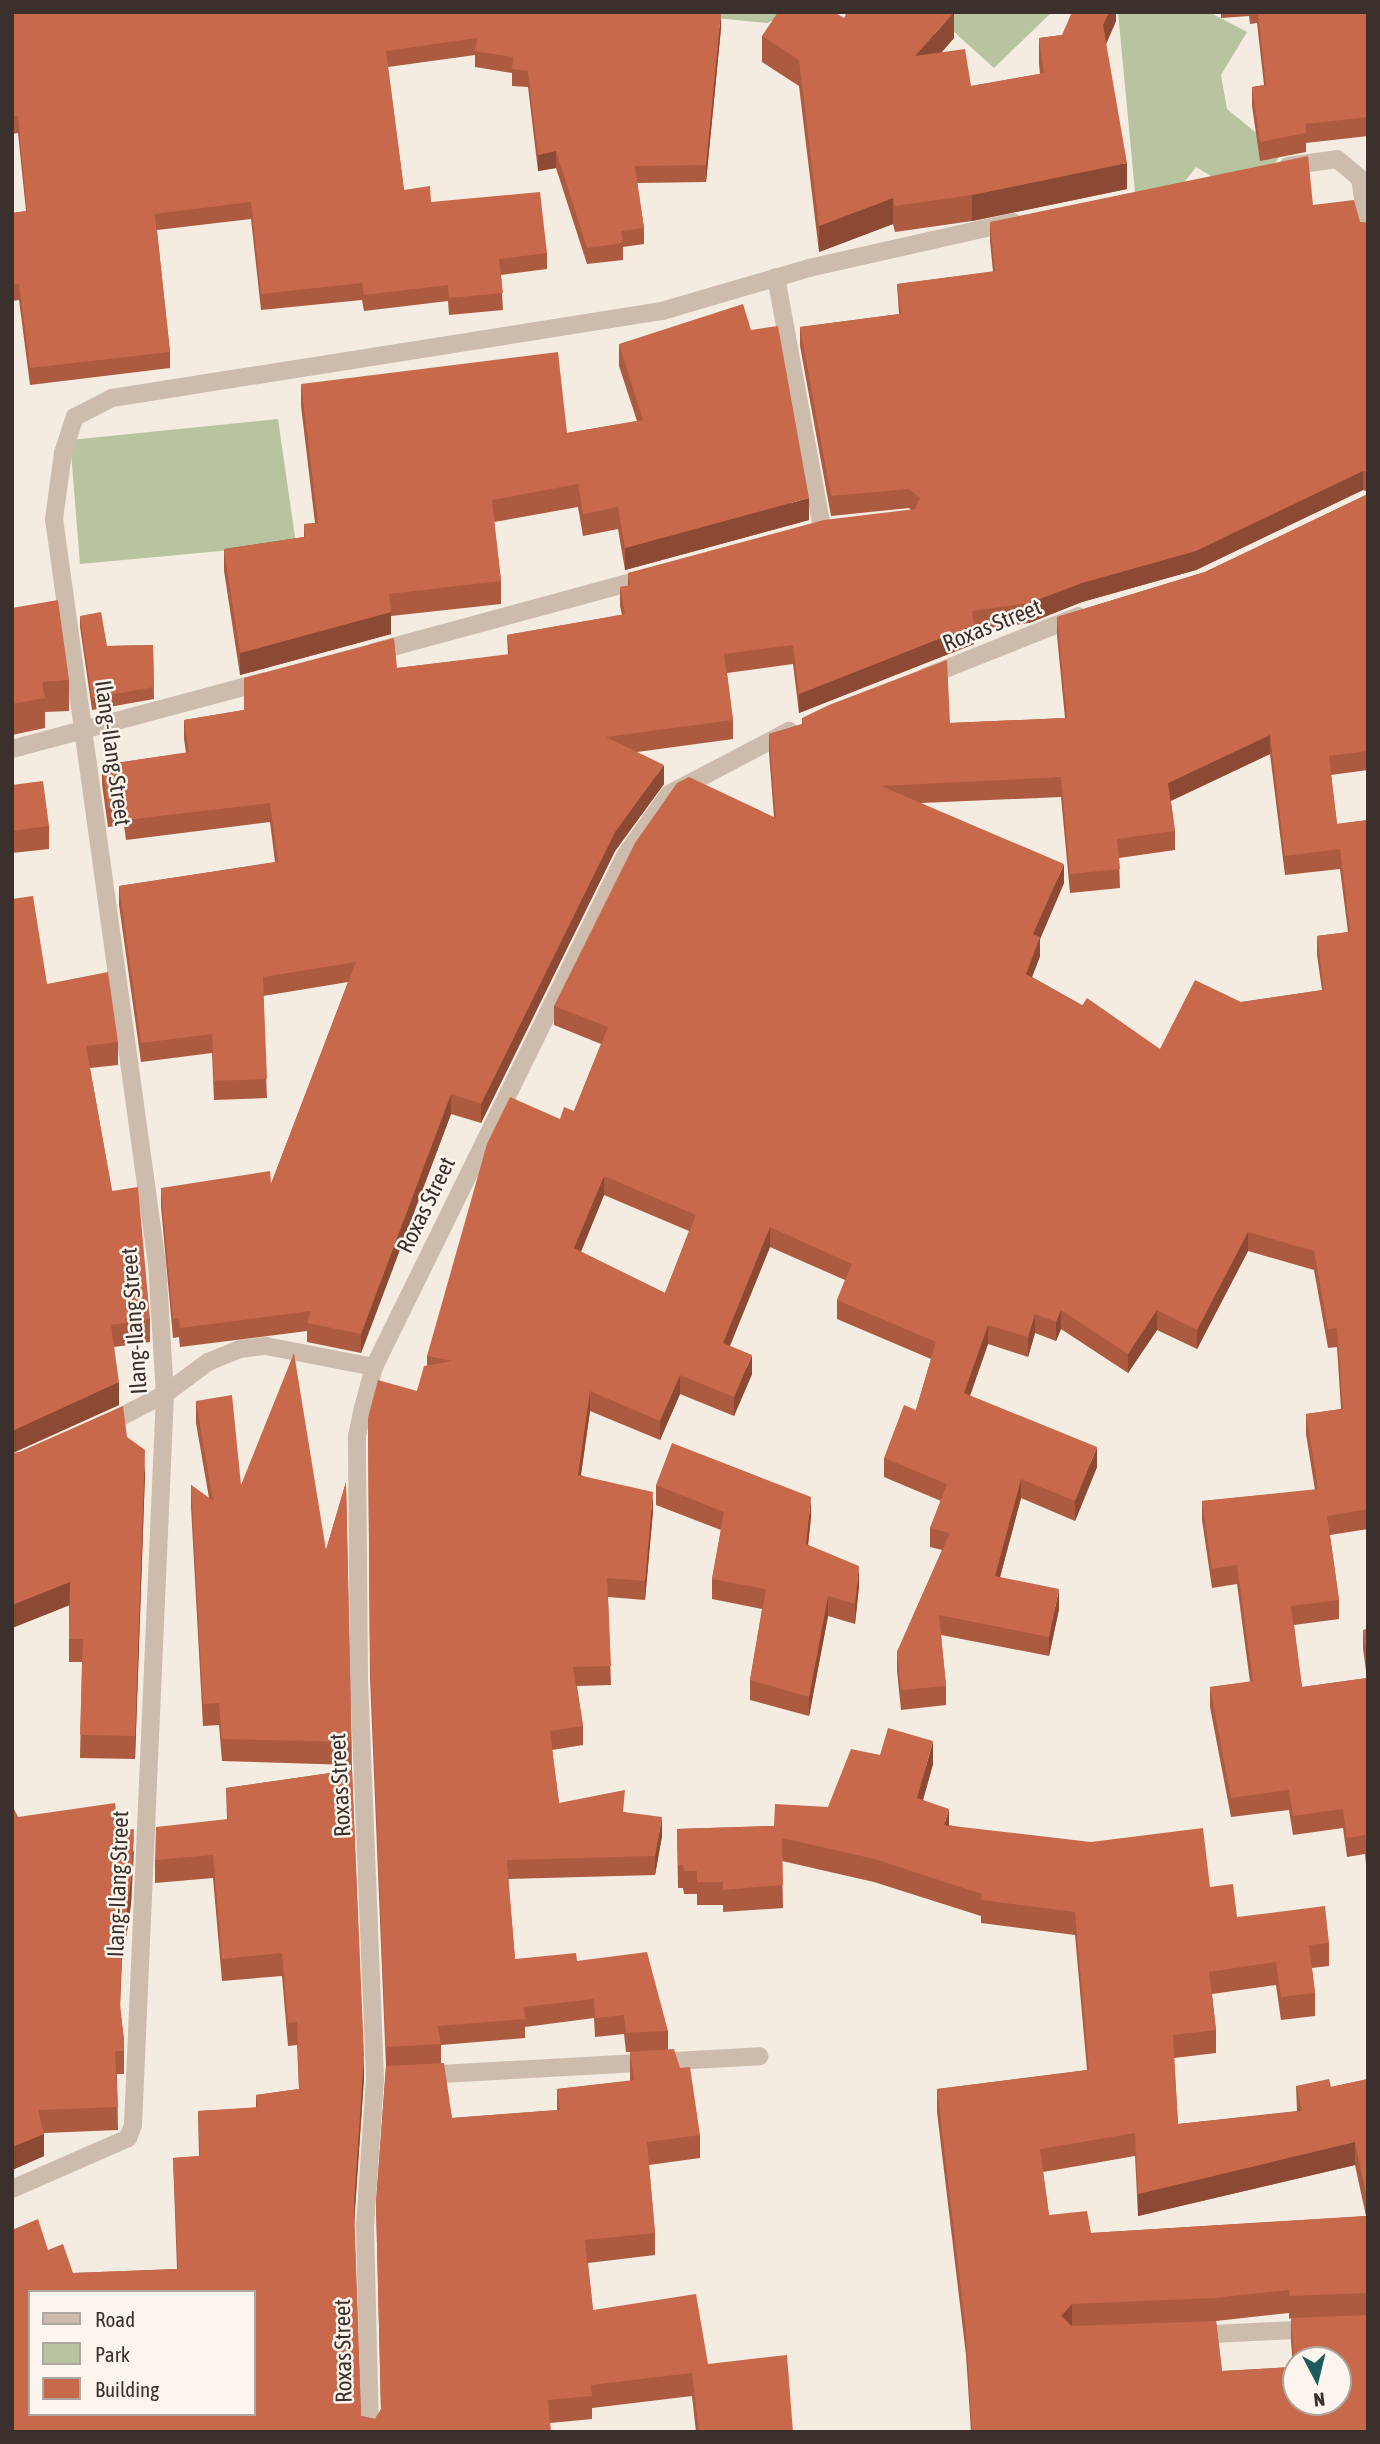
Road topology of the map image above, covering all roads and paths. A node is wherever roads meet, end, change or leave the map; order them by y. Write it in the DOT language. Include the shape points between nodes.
graph roads {
  1 [pos="1270,170"];
  2 [pos="1034,218"];
  3 [pos="1368,234"];
  4 [pos="776,277"];
  5 [pos="847,526"];
  6 [pos="675,570"];
  7 [pos="1097,610"];
  8 [pos="360,655"];
  9 [pos="282,677"];
  10 [pos="903,685"];
  11 [pos="800,726"];
  12 [pos="86,731"];
  13 [pos="12,749"];
  14 [pos="374,1367"];
  15 [pos="165,1394"];
  16 [pos="86,1433"];
  17 [pos="759,2056"];
  18 [pos="388,2077"];
  19 [pos="12,2189"];
  20 [pos="1330,2328"];
  21 [pos="1175,2336"];
  22 [pos="370,2432"];
  1 -- 3 [label="street" via="1337,159 1360,178"];
  2 -- 4 [label="street"];
  4 -- 5 [label="street" via="815,530"];
  4 -- 12 [label="street, Ilang-Ilang Street" via="662,312 111,398 75,417 63,453 54,519"];
  6 -- 8 [label="street"];
  7 -- 10 [label="street, Roxas Street"];
  9 -- 12 [label="street"];
  11 -- 14 [label="street, Roxas Street" via="669,794 625,856"];
  12 -- 13 [label="street"];
  12 -- 15 [label="street, Ilang-Ilang Street" via="157,1264"];
  14 -- 15 [label="street" via="266,1346 240,1349 208,1362"];
  14 -- 18 [label="street, Roxas Street" via="357,1436 359,1677"];
  15 -- 16 [label="street"];
  15 -- 19 [label="street, Ilang-Ilang Street" via="133,2125 128,2138"];
  17 -- 18 [label="street"];
  18 -- 22 [label="street, Roxas Street" via="365,2226"];
  20 -- 21 [label="street"];
}
